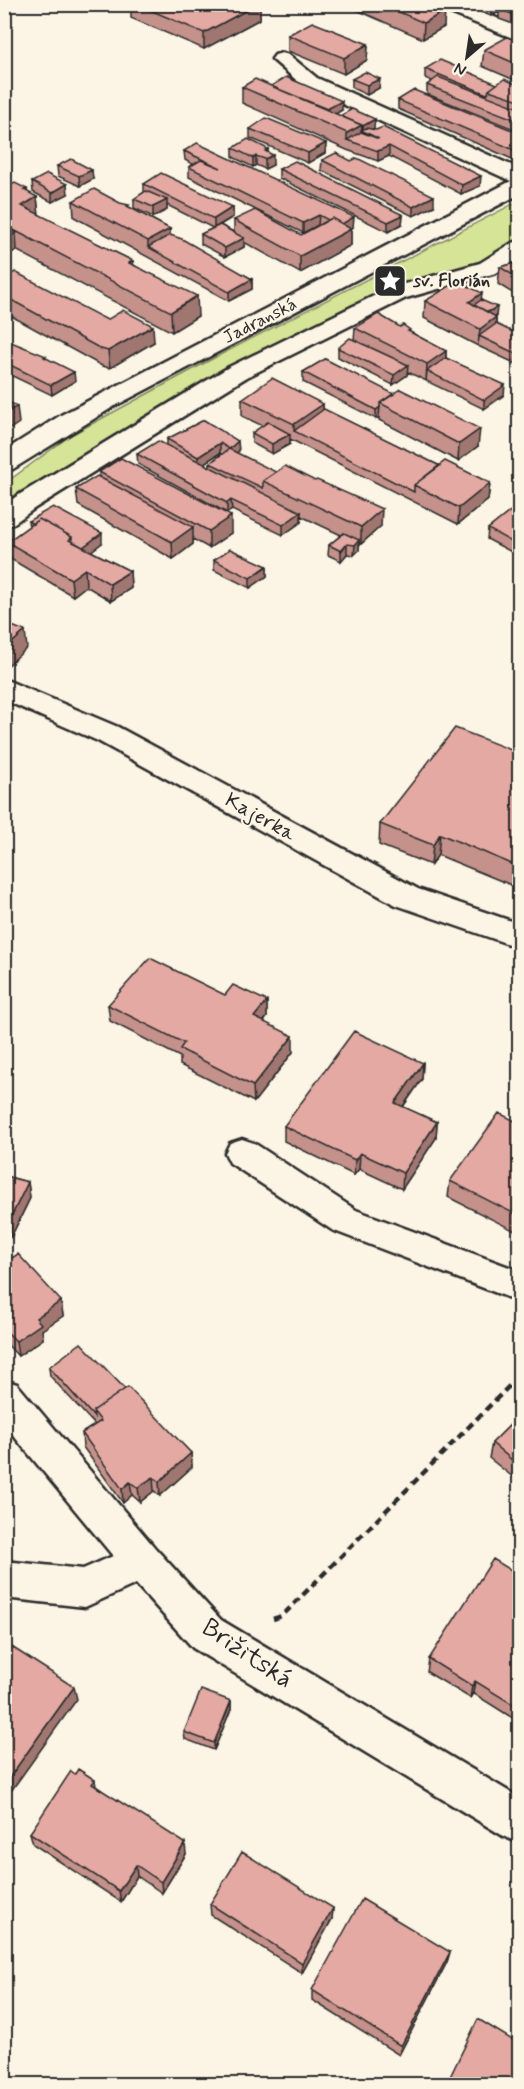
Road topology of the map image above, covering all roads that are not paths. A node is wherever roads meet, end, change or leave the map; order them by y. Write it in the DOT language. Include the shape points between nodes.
graph roads {
  1 [pos="445,4"];
  2 [pos="519,35"];
  3 [pos="282,59"];
  4 [pos="519,177"];
  5 [pos="519,185"];
  6 [pos="519,248"];
  7 [pos="4,463"];
  8 [pos="4,518"];
  9 [pos="4,688"];
  10 [pos="519,936"];
  11 [pos="242,1153"];
  12 [pos="519,1287"];
  13 [pos="4,1396"];
  14 [pos="142,1562"];
  15 [pos="4,1579"];
  16 [pos="519,1822"];
  1 -- 2 [label="street"];
  3 -- 4 [label="street" via="310,82"];
  5 -- 7 [label="street, Jadranská" via="110,398"];
  6 -- 8 [label="street, Jadranská" via="488,268 398,293 237,372"];
  9 -- 10 [label="street, Kajerka" via="108,734 407,897"];
  11 -- 12 [label="street" via="344,1220"];
  13 -- 14 [label="street, Brižitská"];
  14 -- 15 [label="street" via="85,1588"];
  14 -- 16 [label="street, Brižitská" via="207,1634"];
}
